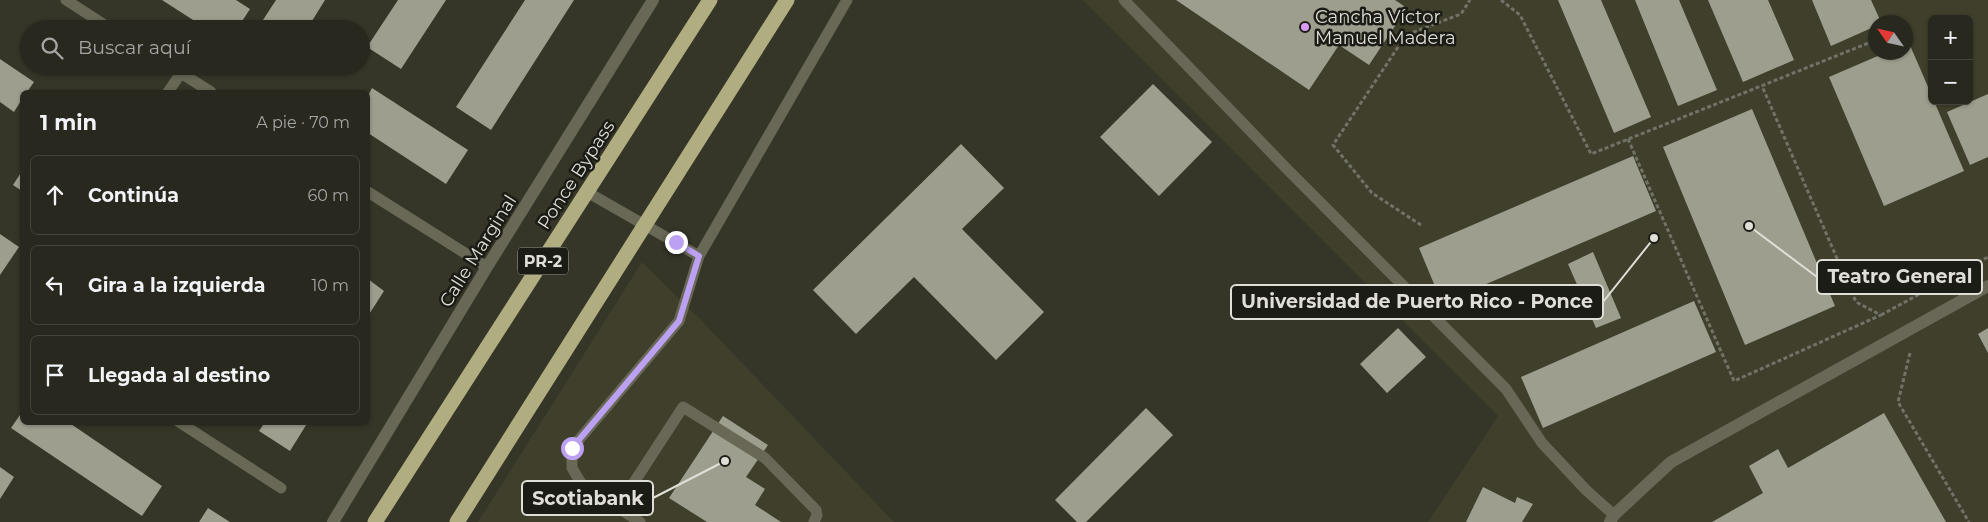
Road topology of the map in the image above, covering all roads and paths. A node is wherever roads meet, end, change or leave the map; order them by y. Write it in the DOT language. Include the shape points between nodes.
graph roads {
  1 [pos="66,0"];
  2 [pos="653,0"];
  3 [pos="710,0"];
  4 [pos="787,0"];
  5 [pos="846,0"];
  6 [pos="1124,0"];
  7 [pos="1470,0"];
  8 [pos="1501,0"];
  9 [pos="97,20"];
  10 [pos="1868,43"];
  11 [pos="180,75"];
  12 [pos="184,75"];
  13 [pos="1762,86"];
  14 [pos="169,90"];
  15 [pos="208,90"];
  16 [pos="1628,139"];
  17 [pos="587,192"];
  18 [pos="370,193"];
  19 [pos="645,224"];
  20 [pos="1421,225"];
  21 [pos="699,256"];
  22 [pos="1988,257"];
  23 [pos="487,268"];
  24 [pos="1988,286"];
  25 [pos="1881,315"];
  26 [pos="1911,349"];
  27 [pos="184,425"];
  28 [pos="281,488"];
  29 [pos="618,508"];
  30 [pos="1612,518"];
  31 [pos="333,522"];
  32 [pos="375,522"];
  33 [pos="457,522"];
  34 [pos="640,522"];
  35 [pos="814,522"];
  36 [pos="1969,522"];
  1 -- 9 [label="lane"];
  2 -- 23 [label="street, Calle Marginal"];
  3 -- 17 [label="highway, Ponce Bypass / PR-2"];
  4 -- 19 [label="highway"];
  5 -- 21 [label="lane"];
  6 -- 30 [label="lane" via="1506,390 1542,443"];
  7 -- 20 [label="path" via="1461,14 1406,35 1333,145 1372,194"];
  8 -- 16 [label="path" via="1520,16 1591,154"];
  10 -- 13 [label="path"];
  11 -- 14 [label="lane"];
  12 -- 15 [label="lane"];
  13 -- 16 [label="path"];
  13 -- 25 [label="path" via="1856,302"];
  16 -- 25 [label="path" via="1734,381"];
  17 -- 19 [label="lane"];
  17 -- 32 [label="highway, Ponce Bypass / PR-2"];
  18 -- 23 [label="lane"];
  19 -- 21 [label="lane"];
  19 -- 33 [label="highway"];
  21 -- 29 [label="lane" via="679,321 572,448 572,468 581,483"];
  22 -- 25 [label="path"];
  23 -- 31 [label="street, Calle Marginal"];
  24 -- 30 [label="street" via="1671,462"];
  26 -- 36 [label="path" via="1898,402"];
  27 -- 28 [label="lane"];
  29 -- 34 [label="lane"];
  29 -- 35 [label="lane" via="683,407 765,458 816,510"];
}
